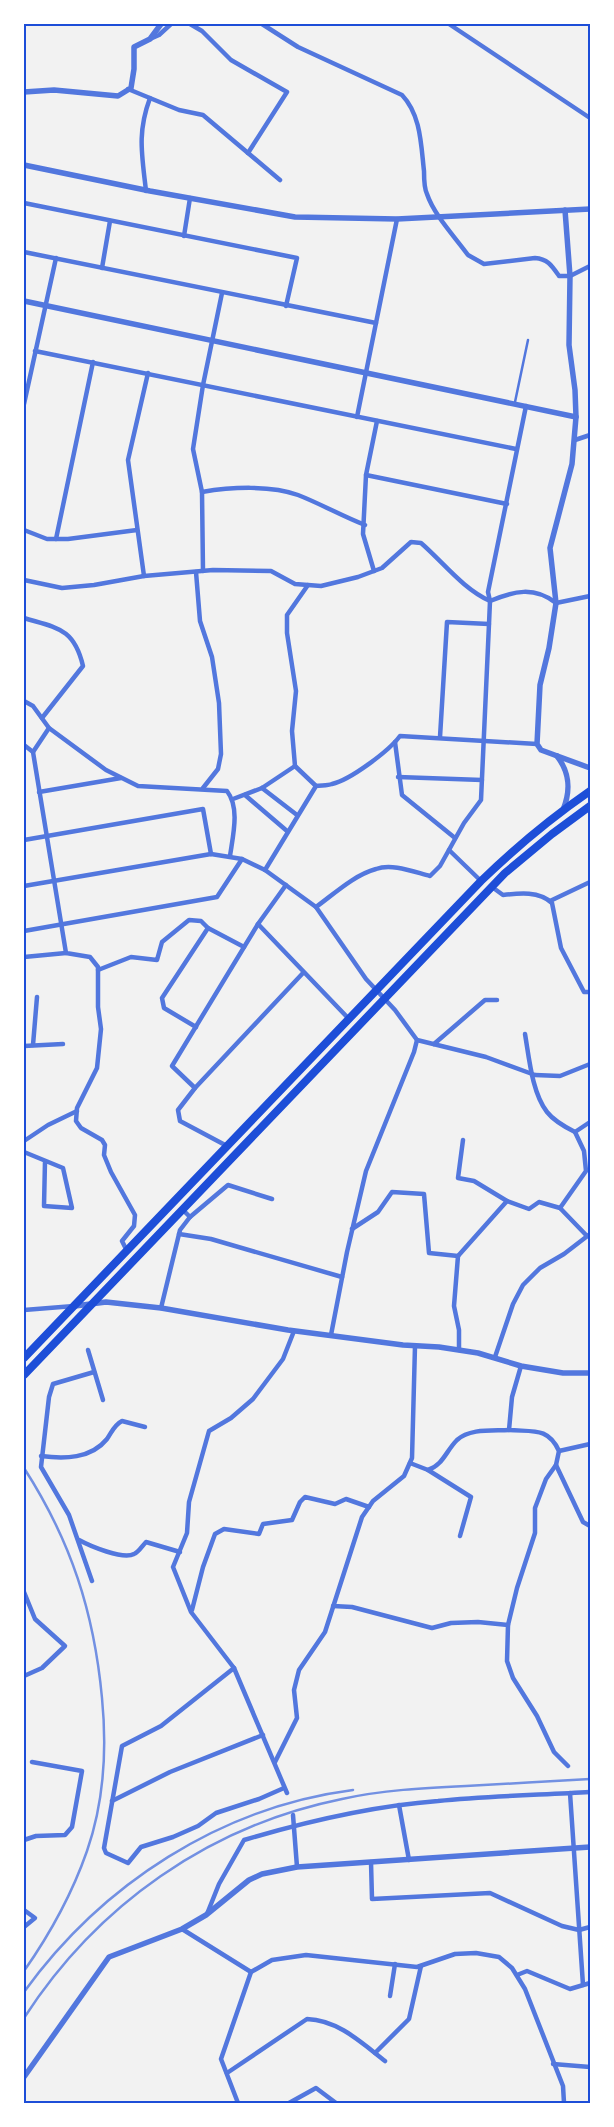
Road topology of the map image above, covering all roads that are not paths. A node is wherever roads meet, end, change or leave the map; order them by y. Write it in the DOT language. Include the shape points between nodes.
graph roads {
  1 [pos="161,24"];
  2 [pos="171,24"];
  3 [pos="190,24"];
  4 [pos="262,24"];
  5 [pos="449,24"];
  6 [pos="150,39"];
  7 [pos="128,89"];
  8 [pos="24,92"];
  9 [pos="150,98"];
  10 [pos="590,118"];
  11 [pos="248,153"];
  12 [pos="24,165"];
  13 [pos="280,180"];
  14 [pos="146,191"];
  15 [pos="190,198"];
  16 [pos="24,203"];
  17 [pos="590,209"];
  18 [pos="564,210"];
  19 [pos="441,217"];
  20 [pos="397,219"];
  21 [pos="110,221"];
  22 [pos="184,236"];
  23 [pos="24,252"];
  24 [pos="56,258"];
  25 [pos="590,266"];
  26 [pos="102,268"];
  27 [pos="570,276"];
  28 [pos="222,293"];
  29 [pos="24,301"];
  30 [pos="45,305"];
  31 [pos="286,306"];
  32 [pos="376,323"];
  33 [pos="212,340"];
  34 [pos="528,340"];
  35 [pos="35,351"];
  36 [pos="93,362"];
  37 [pos="148,373"];
  38 [pos="366,373"];
  39 [pos="203,385"];
  40 [pos="24,404"];
  41 [pos="515,404"];
  42 [pos="526,406"];
  43 [pos="576,416"];
  44 [pos="357,417"];
  45 [pos="377,421"];
  46 [pos="590,435"];
  47 [pos="575,440"];
  48 [pos="516,449"];
  49 [pos="366,475"];
  50 [pos="202,492"];
  51 [pos="507,504"];
  52 [pos="365,525"];
  53 [pos="24,530"];
  54 [pos="137,530"];
  55 [pos="56,539"];
  56 [pos="203,571"];
  57 [pos="374,571"];
  58 [pos="196,572"];
  59 [pos="144,576"];
  60 [pos="24,580"];
  61 [pos="308,585"];
  62 [pos="590,596"];
  63 [pos="490,601"];
  64 [pos="556,603"];
  65 [pos="24,618"];
  66 [pos="489,624"];
  67 [pos="24,702"];
  68 [pos="42,718"];
  69 [pos="50,728"];
  70 [pos="440,737"];
  71 [pos="483,740"];
  72 [pos="395,742"];
  73 [pos="537,744"];
  74 [pos="24,745"];
  75 [pos="32,752"];
  76 [pos="556,756"];
  77 [pos="294,766"];
  78 [pos="590,768"];
  79 [pos="398,776"];
  80 [pos="122,778"];
  81 [pos="482,780"];
  82 [pos="316,786"];
  83 [pos="202,788"];
  84 [pos="262,788"];
  85 [pos="590,791"];
  86 [pos="39,792"];
  87 [pos="245,795"];
  88 [pos="233,799"];
  89 [pos="590,806"];
  90 [pos="563,810"];
  91 [pos="296,815"];
  92 [pos="287,831"];
  93 [pos="46,836"];
  94 [pos="455,838"];
  95 [pos="24,840"];
  96 [pos="449,850"];
  97 [pos="211,854"];
  98 [pos="230,856"];
  99 [pos="242,859"];
  100 [pos="265,870"];
  101 [pos="54,881"];
  102 [pos="481,881"];
  103 [pos="590,882"];
  104 [pos="286,885"];
  105 [pos="24,886"];
  106 [pos="492,887"];
  107 [pos="550,901"];
  108 [pos="316,907"];
  109 [pos="61,924"];
  110 [pos="258,924"];
  111 [pos="208,928"];
  112 [pos="24,930"];
  113 [pos="244,947"];
  114 [pos="66,953"];
  115 [pos="24,957"];
  116 [pos="98,970"];
  117 [pos="304,973"];
  118 [pos="376,991"];
  119 [pos="590,992"];
  120 [pos="37,997"];
  121 [pos="384,999"];
  122 [pos="497,1000"];
  123 [pos="349,1019"];
  124 [pos="196,1026"];
  125 [pos="526,1034"];
  126 [pos="417,1040"];
  127 [pos="63,1044"];
  128 [pos="434,1044"];
  129 [pos="33,1045"];
  130 [pos="24,1046"];
  131 [pos="590,1064"];
  132 [pos="532,1074"];
  133 [pos="196,1088"];
  134 [pos="77,1111"];
  135 [pos="590,1122"];
  136 [pos="575,1132"];
  137 [pos="463,1140"];
  138 [pos="24,1141"];
  139 [pos="227,1146"];
  140 [pos="24,1152"];
  141 [pos="45,1161"];
  142 [pos="272,1199"];
  143 [pos="507,1201"];
  144 [pos="560,1208"];
  145 [pos="183,1210"];
  146 [pos="190,1216"];
  147 [pos="352,1229"];
  148 [pos="179,1234"];
  149 [pos="589,1235"];
  150 [pos="128,1251"];
  151 [pos="458,1256"];
  152 [pos="342,1277"];
  153 [pos="94,1303"];
  154 [pos="75,1306"];
  155 [pos="161,1308"];
  156 [pos="24,1310"];
  157 [pos="294,1331"];
  158 [pos="331,1335"];
  159 [pos="415,1346"];
  160 [pos="88,1350"];
  161 [pos="459,1350"];
  162 [pos="495,1356"];
  163 [pos="24,1358"];
  164 [pos="521,1366"];
  165 [pos="94,1372"];
  166 [pos="590,1373"];
  167 [pos="24,1375"];
  168 [pos="103,1400"];
  169 [pos="145,1427"];
  170 [pos="510,1430"];
  171 [pos="590,1444"];
  172 [pos="559,1451"];
  173 [pos="41,1456"];
  174 [pos="410,1463"];
  175 [pos="556,1465"];
  176 [pos="428,1470"];
  177 [pos="369,1507"];
  178 [pos="590,1526"];
  179 [pos="460,1536"];
  180 [pos="79,1540"];
  181 [pos="180,1552"];
  182 [pos="92,1581"];
  183 [pos="24,1592"];
  184 [pos="333,1606"];
  185 [pos="191,1612"];
  186 [pos="508,1625"];
  187 [pos="234,1668"];
  188 [pos="24,1676"];
  189 [pos="263,1735"];
  190 [pos="32,1762"];
  191 [pos="275,1762"];
  192 [pos="568,1766"];
  193 [pos="284,1788"];
  194 [pos="590,1792"];
  195 [pos="286,1793"];
  196 [pos="570,1794"];
  197 [pos="112,1801"];
  198 [pos="399,1805"];
  199 [pos="293,1815"];
  200 [pos="295,1825"];
  201 [pos="24,1840"];
  202 [pos="590,1847"];
  203 [pos="574,1848"];
  204 [pos="408,1860"];
  205 [pos="371,1862"];
  206 [pos="297,1867"];
  207 [pos="24,1910"];
  208 [pos="206,1915"];
  209 [pos="24,1927"];
  210 [pos="590,1927"];
  211 [pos="182,1929"];
  212 [pos="579,1930"];
  213 [pos="395,1964"];
  214 [pos="421,1966"];
  215 [pos="251,1972"];
  216 [pos="517,1975"];
  217 [pos="590,1984"];
  218 [pos="583,1985"];
  219 [pos="390,1996"];
  220 [pos="375,2053"];
  221 [pos="385,2061"];
  222 [pos="553,2064"];
  223 [pos="590,2067"];
  224 [pos="227,2073"];
  225 [pos="24,2077"];
  226 [pos="238,2103"];
  227 [pos="289,2103"];
  228 [pos="336,2103"];
  229 [pos="564,2103"];
  1 -- 6 [label="street"];
  2 -- 6 [label="street"];
  3 -- 11 [label="street" via="202,31 231,60 288,92"];
  4 -- 19 [label="street" via="298,47 402,95 410,103 417,122 426,193"];
  5 -- 10 [label="street"];
  6 -- 7 [label="street" via="134,47 134,69"];
  7 -- 8 [label="street" via="118,96 54,90"];
  7 -- 9 [label="street"];
  9 -- 11 [label="street" via="179,110 203,115"];
  9 -- 14 [label="street" via="143,116 140,140"];
  11 -- 13 [label="street"];
  12 -- 14 [label="street"];
  14 -- 15 [label="street"];
  15 -- 20 [label="street" via="295,217"];
  15 -- 22 [label="street"];
  16 -- 21 [label="street"];
  17 -- 18 [label="street"];
  18 -- 19 [label="street"];
  18 -- 27 [label="street"];
  19 -- 20 [label="street"];
  19 -- 27 [label="street" via="468,255 484,264 544,258 559,276"];
  20 -- 32 [label="street"];
  21 -- 22 [label="street"];
  21 -- 26 [label="street"];
  22 -- 31 [label="street" via="297,258"];
  23 -- 24 [label="street"];
  24 -- 26 [label="street"];
  24 -- 30 [label="street"];
  25 -- 27 [label="street"];
  26 -- 28 [label="street"];
  27 -- 43 [label="street" via="569,345 576,390"];
  28 -- 31 [label="street"];
  28 -- 33 [label="street"];
  29 -- 30 [label="street"];
  30 -- 33 [label="street"];
  30 -- 35 [label="street"];
  31 -- 32 [label="street"];
  32 -- 38 [label="street"];
  33 -- 38 [label="street"];
  33 -- 39 [label="street"];
  34 -- 41 [label="lane"];
  35 -- 36 [label="street"];
  35 -- 40 [label="street"];
  36 -- 37 [label="street"];
  36 -- 55 [label="street"];
  37 -- 39 [label="street"];
  37 -- 54 [label="street" via="128,460"];
  38 -- 41 [label="street"];
  38 -- 44 [label="street"];
  39 -- 44 [label="street"];
  39 -- 50 [label="street" via="193,449"];
  41 -- 42 [label="street"];
  42 -- 43 [label="street"];
  42 -- 48 [label="street"];
  43 -- 47 [label="street"];
  44 -- 45 [label="street"];
  45 -- 48 [label="street"];
  45 -- 49 [label="street"];
  46 -- 47 [label="street"];
  47 -- 64 [label="street" via="550,548"];
  48 -- 51 [label="street"];
  49 -- 51 [label="street"];
  49 -- 52 [label="street"];
  50 -- 52 [label="street" via="228,488 296,494"];
  50 -- 56 [label="street"];
  51 -- 63 [label="street" via="488,592"];
  52 -- 57 [label="street" via="363,534"];
  53 -- 55 [label="street"];
  54 -- 55 [label="street"];
  54 -- 59 [label="street"];
  56 -- 58 [label="street"];
  56 -- 61 [label="street" via="271,571 295,584"];
  57 -- 61 [label="street" via="321,586"];
  57 -- 63 [label="street" via="382,568 411,542 422,543 468,588"];
  58 -- 59 [label="street"];
  58 -- 83 [label="street" via="200,621 212,657 220,703 221,737 218,769"];
  59 -- 60 [label="street" via="62,588"];
  61 -- 77 [label="street" via="287,615 296,691 292,730"];
  62 -- 64 [label="street"];
  63 -- 64 [label="street" via="532,591"];
  63 -- 66 [label="street"];
  64 -- 73 [label="street" via="540,685"];
  65 -- 68 [label="street" via="60,629 76,644 82,666"];
  66 -- 70 [label="street" via="447,622"];
  66 -- 71 [label="street"];
  67 -- 68 [label="street" via="33,706"];
  68 -- 69 [label="street"];
  69 -- 75 [label="street"];
  69 -- 80 [label="street" via="106,770"];
  70 -- 71 [label="street"];
  70 -- 72 [label="street" via="400,736"];
  71 -- 73 [label="street"];
  71 -- 81 [label="street"];
  72 -- 79 [label="street"];
  72 -- 82 [label="street" via="360,770 333,784"];
  73 -- 76 [label="street" via="541,750"];
  74 -- 75 [label="street"];
  75 -- 86 [label="street"];
  76 -- 78 [label="street"];
  76 -- 90 [label="street" via="563,765 568,782"];
  77 -- 82 [label="street"];
  77 -- 84 [label="street"];
  79 -- 81 [label="street"];
  79 -- 94 [label="street" via="402,796"];
  80 -- 83 [label="street" via="138,786"];
  80 -- 86 [label="street"];
  81 -- 94 [label="street" via="481,800"];
  82 -- 91 [label="street"];
  83 -- 88 [label="street" via="227,791"];
  84 -- 87 [label="street"];
  84 -- 91 [label="street"];
  85 -- 90 [label="highway"];
  86 -- 93 [label="street"];
  87 -- 88 [label="street"];
  87 -- 92 [label="street"];
  88 -- 98 [label="street"];
  89 -- 106 [label="highway" via="538,845"];
  90 -- 102 [label="highway"];
  91 -- 92 [label="street"];
  92 -- 100 [label="street"];
  93 -- 95 [label="street"];
  93 -- 97 [label="street" via="203,810"];
  93 -- 101 [label="street"];
  94 -- 96 [label="street"];
  96 -- 102 [label="street"];
  96 -- 108 [label="street" via="430,876 401,868 377,868 355,879"];
  97 -- 98 [label="street"];
  97 -- 101 [label="street"];
  98 -- 99 [label="street"];
  99 -- 100 [label="street"];
  99 -- 109 [label="street" via="217,897"];
  100 -- 104 [label="street"];
  101 -- 105 [label="street"];
  101 -- 109 [label="street"];
  102 -- 118 [label="highway"];
  103 -- 107 [label="street"];
  104 -- 108 [label="street"];
  104 -- 110 [label="street"];
  106 -- 107 [label="street" via="503,895 524,892"];
  106 -- 121 [label="highway"];
  107 -- 119 [label="street" via="561,948 584,992"];
  108 -- 118 [label="street"];
  109 -- 112 [label="street"];
  109 -- 114 [label="street"];
  110 -- 113 [label="street"];
  110 -- 117 [label="street"];
  111 -- 113 [label="street"];
  111 -- 116 [label="street" via="201,921 189,920 162,942 157,960 131,957"];
  111 -- 124 [label="street" via="162,998 164,1008"];
  113 -- 124 [label="street"];
  114 -- 115 [label="street"];
  114 -- 116 [label="street" via="90,957"];
  116 -- 134 [label="street" via="101,1029 97,1068"];
  117 -- 123 [label="street"];
  117 -- 133 [label="street"];
  118 -- 121 [label="street"];
  118 -- 123 [label="highway"];
  120 -- 129 [label="street"];
  121 -- 126 [label="street"];
  121 -- 145 [label="highway"];
  122 -- 128 [label="street" via="485,1000"];
  123 -- 139 [label="highway"];
  124 -- 133 [label="street" via="172,1066"];
  125 -- 132 [label="street"];
  126 -- 128 [label="street"];
  126 -- 147 [label="street" via="369,1162"];
  127 -- 129 [label="street"];
  128 -- 132 [label="street" via="486,1057"];
  129 -- 130 [label="street"];
  131 -- 132 [label="street" via="560,1076"];
  132 -- 136 [label="street" via="546,1112"];
  133 -- 139 [label="street" via="178,1110 180,1121"];
  134 -- 138 [label="street"];
  134 -- 150 [label="street" via="76,1122 81,1128 106,1145 104,1155 111,1172 135,1214 134,1226 122,1241"];
  135 -- 136 [label="street"];
  136 -- 144 [label="street" via="584,1151 586,1171"];
  137 -- 143 [label="street" via="458,1178 474,1181"];
  139 -- 150 [label="highway"];
  140 -- 141 [label="street"];
  141 -- 141 [label="street" via="63,1168 72,1208 44,1206"];
  142 -- 146 [label="street" via="228,1185"];
  143 -- 144 [label="street" via="529,1209 539,1202"];
  143 -- 151 [label="street"];
  144 -- 149 [label="street"];
  145 -- 146 [label="street"];
  145 -- 153 [label="highway"];
  146 -- 148 [label="street"];
  147 -- 151 [label="street" via="378,1212 392,1192 424,1194 429,1253"];
  147 -- 152 [label="street"];
  148 -- 152 [label="street" via="211,1239"];
  148 -- 155 [label="street"];
  149 -- 162 [label="street" via="540,1268 523,1285"];
  150 -- 154 [label="highway"];
  151 -- 161 [label="street" via="454,1306"];
  152 -- 158 [label="street"];
  153 -- 154 [label="street"];
  153 -- 155 [label="street"];
  153 -- 167 [label="highway"];
  154 -- 156 [label="street"];
  154 -- 163 [label="highway"];
  155 -- 157 [label="street"];
  157 -- 158 [label="street"];
  157 -- 181 [label="street" via="283,1358 253,1399 209,1431 188,1502 187,1533"];
  158 -- 159 [label="street"];
  159 -- 161 [label="street"];
  159 -- 174 [label="street"];
  160 -- 165 [label="street"];
  161 -- 162 [label="street"];
  162 -- 164 [label="street"];
  164 -- 166 [label="street" via="563,1374"];
  164 -- 170 [label="street" via="512,1397"];
  165 -- 168 [label="street"];
  165 -- 173 [label="street" via="53,1384"];
  169 -- 173 [label="street" via="122,1421 93,1451 60,1459"];
  170 -- 172 [label="street" via="546,1433"];
  170 -- 176 [label="street" via="472,1432 458,1439 437,1467"];
  171 -- 172 [label="street"];
  172 -- 175 [label="street"];
  173 -- 180 [label="street" via="41,1467 69,1515"];
  174 -- 176 [label="street"];
  174 -- 177 [label="street" via="404,1476"];
  175 -- 178 [label="street" via="583,1522"];
  175 -- 186 [label="street" via="546,1479 536,1508 535,1533"];
  176 -- 179 [label="street" via="471,1497"];
  177 -- 184 [label="street" via="362,1517"];
  177 -- 185 [label="street" via="346,1498 335,1504 306,1497 300,1502 292,1520 263,1524 259,1534 224,1529 215,1534 202,1567"];
  180 -- 181 [label="street" via="121,1554 132,1555 146,1542"];
  180 -- 182 [label="street"];
  181 -- 185 [label="street" via="173,1567"];
  183 -- 188 [label="street" via="35,1619 65,1646 42,1668"];
  184 -- 186 [label="street" via="352,1607 432,1628 451,1623"];
  184 -- 191 [label="street" via="325,1632 300,1670 294,1690 297,1718"];
  185 -- 187 [label="street"];
  186 -- 192 [label="street" via="508,1661 513,1678 537,1716 554,1752"];
  187 -- 189 [label="street"];
  187 -- 197 [label="street" via="161,1726 122,1746"];
  189 -- 191 [label="street"];
  189 -- 197 [label="street" via="170,1772"];
  190 -- 201 [label="street" via="82,1771 72,1828 65,1834"];
  191 -- 193 [label="street"];
  193 -- 195 [label="street"];
  193 -- 197 [label="street" via="216,1813 198,1826 173,1837 141,1847 128,1863 106,1853 104,1848"];
  194 -- 196 [label="street"];
  196 -- 198 [label="street"];
  196 -- 203 [label="street"];
  198 -- 200 [label="street"];
  198 -- 204 [label="street"];
  199 -- 200 [label="street"];
  200 -- 206 [label="street"];
  200 -- 208 [label="street" via="244,1840"];
  202 -- 203 [label="street"];
  203 -- 204 [label="street"];
  203 -- 212 [label="street"];
  204 -- 205 [label="street"];
  205 -- 206 [label="street"];
  205 -- 212 [label="street" via="372,1899 490,1893 562,1926"];
  206 -- 208 [label="street" via="248,1880"];
  207 -- 209 [label="street" via="35,1918"];
  208 -- 211 [label="street"];
  210 -- 212 [label="street"];
  211 -- 215 [label="street"];
  211 -- 225 [label="street" via="110,1957"];
  212 -- 218 [label="street"];
  213 -- 214 [label="street"];
  213 -- 215 [label="street" via="306,1955 272,1960"];
  213 -- 219 [label="street"];
  214 -- 216 [label="street" via="455,1954 476,1952 498,1957"];
  214 -- 220 [label="street" via="409,2019"];
  215 -- 224 [label="street" via="221,2059"];
  216 -- 218 [label="street" via="527,1971 570,1989"];
  216 -- 222 [label="street"];
  217 -- 218 [label="street"];
  220 -- 221 [label="street"];
  220 -- 224 [label="street" via="344,2030 316,2019 307,2019"];
  222 -- 223 [label="street"];
  222 -- 229 [label="street" via="562,2086"];
  224 -- 226 [label="street"];
  227 -- 228 [label="street" via="316,2088"];
}
